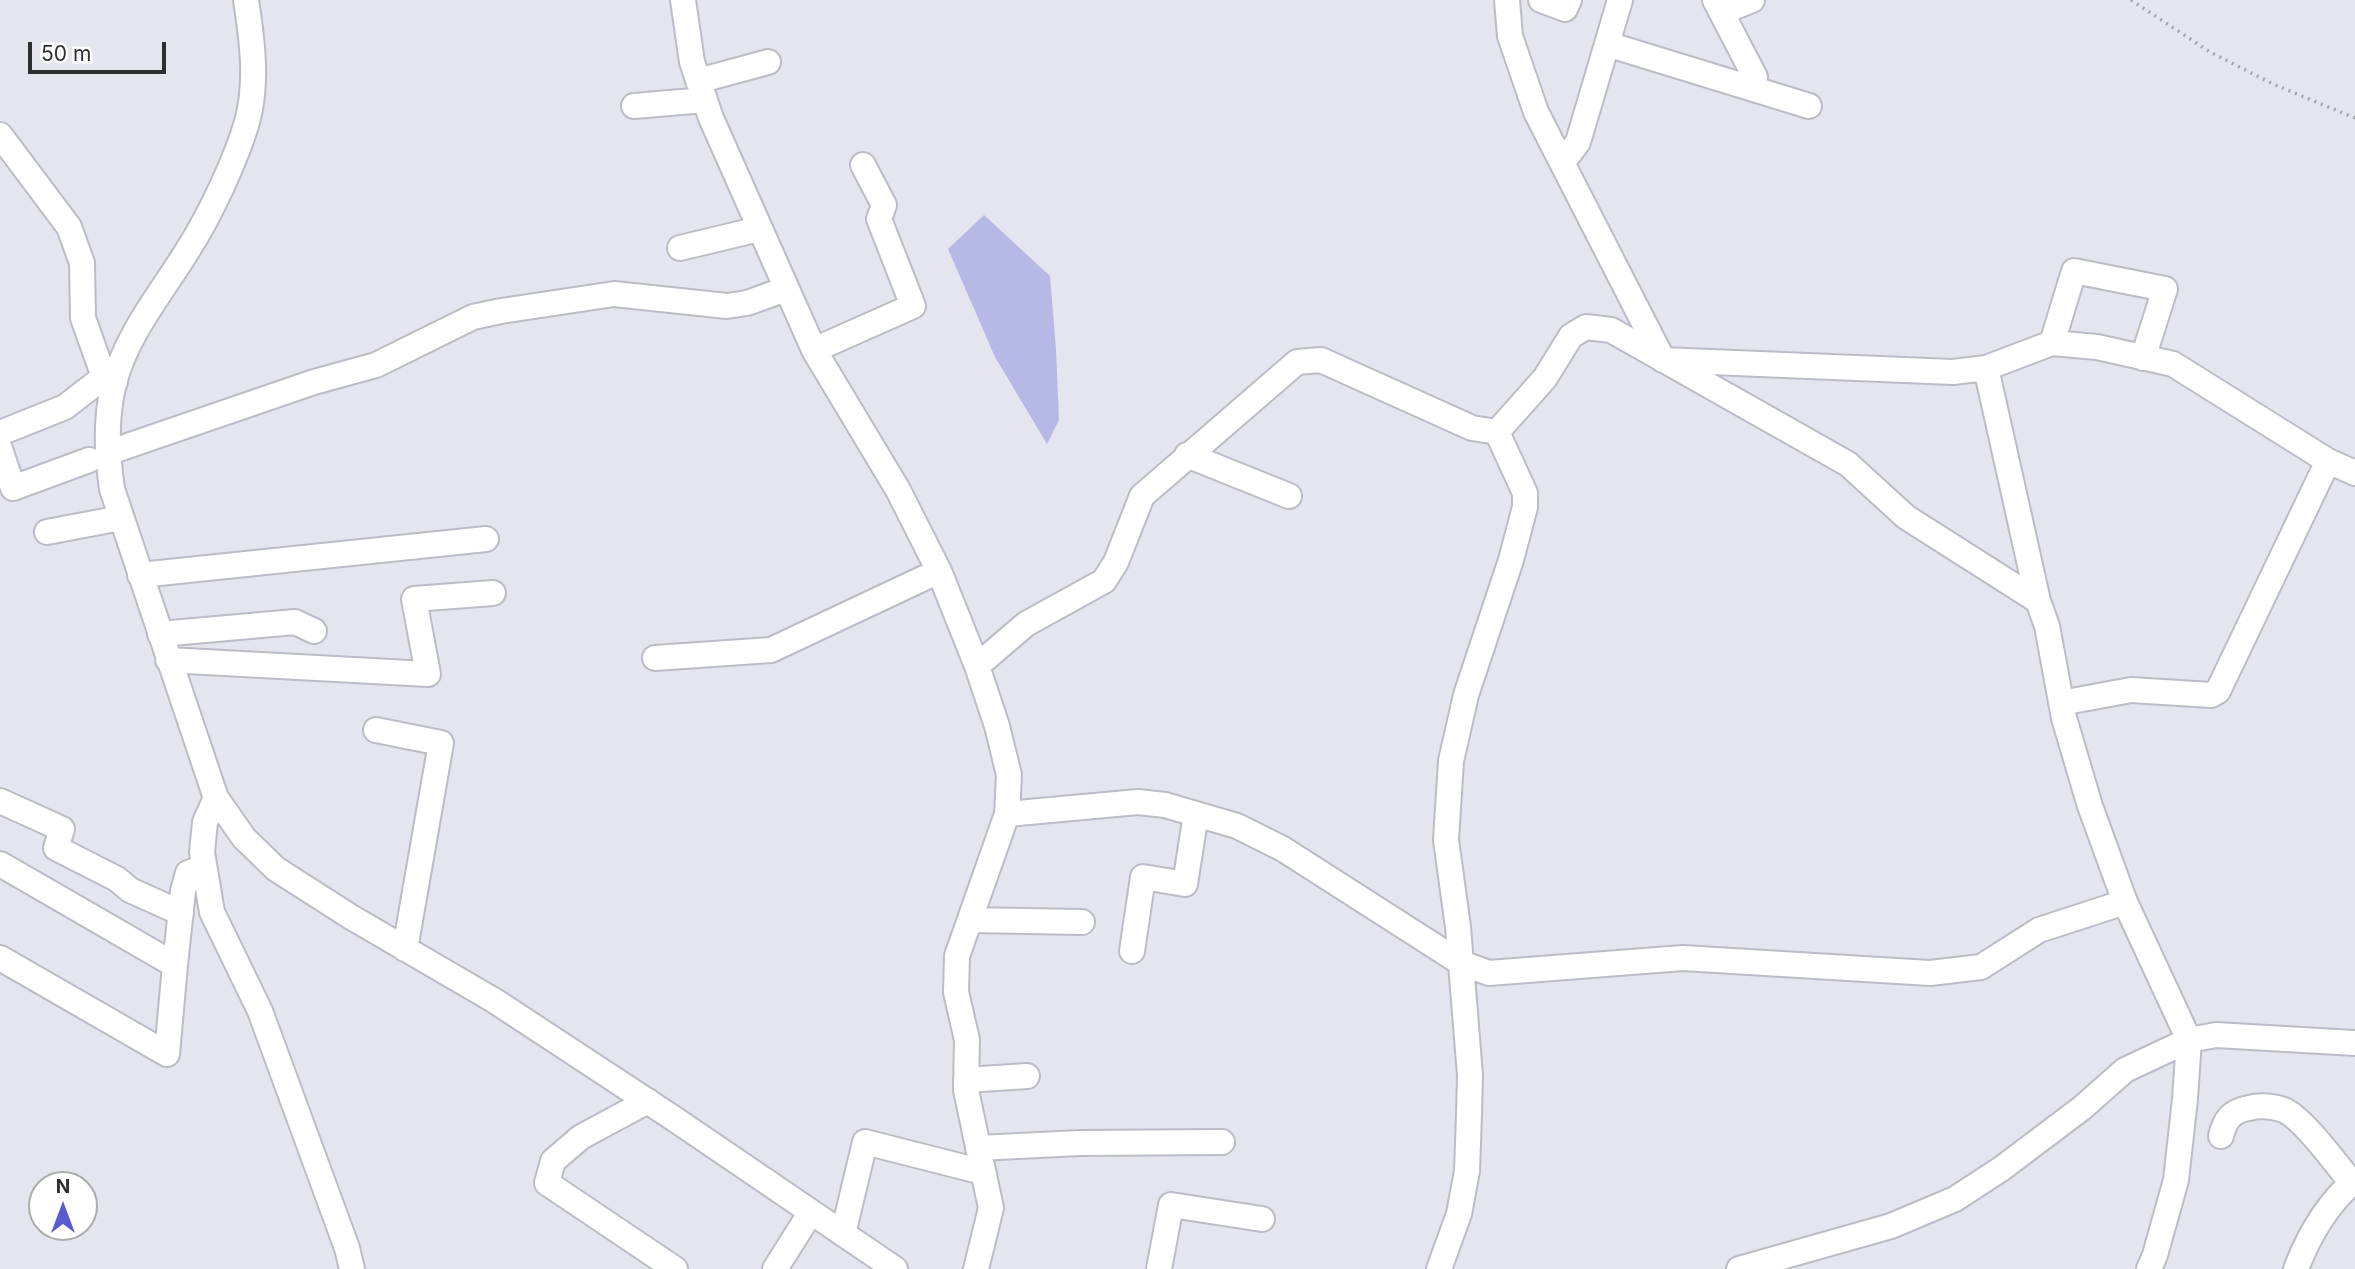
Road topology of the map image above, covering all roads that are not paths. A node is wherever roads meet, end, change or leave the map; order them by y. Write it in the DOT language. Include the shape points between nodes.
graph roads {
  1 [pos="246,0"];
  2 [pos="683,0"];
  3 [pos="1507,0"];
  4 [pos="1541,0"];
  5 [pos="1569,0"];
  6 [pos="1620,0"];
  7 [pos="1752,0"];
  8 [pos="1718,6"];
  9 [pos="1607,44"];
  10 [pos="768,62"];
  11 [pos="1753,89"];
  12 [pos="701,90"];
  13 [pos="634,106"];
  14 [pos="1809,106"];
  15 [pos="0,135"];
  16 [pos="1563,162"];
  17 [pos="863,164"];
  18 [pos="758,229"];
  19 [pos="680,248"];
  20 [pos="786,289"];
  21 [pos="2052,344"];
  22 [pos="814,350"];
  23 [pos="2143,358"];
  24 [pos="1663,360"];
  25 [pos="1986,368"];
  26 [pos="109,380"];
  27 [pos="2,431"];
  28 [pos="1497,432"];
  29 [pos="1187,455"];
  30 [pos="98,456"];
  31 [pos="2328,461"];
  32 [pos="2355,473"];
  33 [pos="1289,496"];
  34 [pos="121,517"];
  35 [pos="47,532"];
  36 [pos="486,540"];
  37 [pos="939,571"];
  38 [pos="140,575"];
  39 [pos="493,593"];
  40 [pos="2038,601"];
  41 [pos="314,631"];
  42 [pos="160,634"];
  43 [pos="655,658"];
  44 [pos="168,660"];
  45 [pos="977,666"];
  46 [pos="2061,704"];
  47 [pos="376,730"];
  48 [pos="216,798"];
  49 [pos="0,802"];
  50 [pos="1007,814"];
  51 [pos="1196,814"];
  52 [pos="0,864"];
  53 [pos="204,867"];
  54 [pos="2125,902"];
  55 [pos="181,913"];
  56 [pos="970,920"];
  57 [pos="1082,922"];
  58 [pos="405,949"];
  59 [pos="1132,951"];
  60 [pos="0,958"];
  61 [pos="1461,963"];
  62 [pos="175,965"];
  63 [pos="2189,1040"];
  64 [pos="2355,1043"];
  65 [pos="1027,1076"];
  66 [pos="967,1080"];
  67 [pos="648,1101"];
  68 [pos="2221,1136"];
  69 [pos="1222,1142"];
  70 [pos="981,1160"];
  71 [pos="2354,1181"];
  72 [pos="811,1212"];
  73 [pos="1262,1219"];
  74 [pos="843,1234"];
  75 [pos="352,1269"];
  76 [pos="675,1269"];
  77 [pos="775,1269"];
  78 [pos="895,1269"];
  79 [pos="976,1269"];
  80 [pos="1159,1269"];
  81 [pos="1439,1269"];
  82 [pos="1739,1269"];
  83 [pos="2149,1269"];
  84 [pos="2296,1269"];
  1 -- 26 [label="street" via="253,79 247,120 231,166 191,246"];
  2 -- 12 [label="street"];
  3 -- 16 [label="street" via="1510,36 1535,113"];
  4 -- 5 [label="street" via="1565,9"];
  6 -- 9 [label="street"];
  7 -- 8 [label="street"];
  8 -- 11 [label="street" via="1755,77"];
  9 -- 11 [label="street"];
  9 -- 16 [label="street" via="1578,142"];
  10 -- 12 [label="street"];
  11 -- 14 [label="street"];
  12 -- 13 [label="street"];
  12 -- 18 [label="street"];
  15 -- 26 [label="street" via="69,227 82,263 83,318"];
  16 -- 24 [label="street"];
  17 -- 22 [label="street" via="884,205 879,219 913,306"];
  18 -- 19 [label="street"];
  18 -- 20 [label="street"];
  20 -- 22 [label="street"];
  20 -- 30 [label="street" via="727,306 614,294 473,317 376,365"];
  21 -- 23 [label="street" via="2097,347"];
  21 -- 23 [label="street" via="2074,271 2165,289"];
  21 -- 25 [label="street"];
  22 -- 37 [label="street" via="898,490"];
  23 -- 31 [label="street" via="2173,364"];
  24 -- 25 [label="street" via="1953,372"];
  24 -- 28 [label="street" via="1611,330 1586,327 1571,335 1545,378"];
  24 -- 40 [label="street" via="1848,464 1906,517"];
  25 -- 40 [label="street"];
  26 -- 27 [label="street" via="65,407"];
  26 -- 30 [label="street" via="108,416"];
  27 -- 30 [label="street" via="13,488"];
  28 -- 29 [label="street" via="1472,428 1321,360 1297,362"];
  28 -- 61 [label="street" via="1525,493 1525,507 1466,695 1451,761 1446,840"];
  29 -- 33 [label="street"];
  29 -- 45 [label="street" via="1142,496 1104,581 1026,624"];
  30 -- 34 [label="street"];
  31 -- 32 [label="street"];
  31 -- 46 [label="street" via="2218,691 2211,695 2132,690"];
  34 -- 35 [label="street"];
  34 -- 38 [label="street"];
  36 -- 38 [label="street"];
  37 -- 43 [label="street" via="771,650"];
  37 -- 45 [label="street"];
  38 -- 42 [label="street"];
  39 -- 44 [label="street" via="414,599 428,674"];
  40 -- 46 [label="street"];
  41 -- 42 [label="street" via="295,622"];
  42 -- 44 [label="street"];
  44 -- 48 [label="street"];
  45 -- 50 [label="street" via="1009,775"];
  46 -- 54 [label="street" via="2090,806"];
  47 -- 58 [label="street" via="441,743"];
  48 -- 53 [label="street" via="205,822"];
  48 -- 58 [label="street" via="244,838 276,869"];
  49 -- 55 [label="street" via="62,829 57,848"];
  50 -- 51 [label="street" via="1138,802"];
  50 -- 56 [label="street"];
  51 -- 59 [label="street" via="1185,884 1143,877"];
  51 -- 61 [label="street" via="1237,826 1283,849"];
  52 -- 62 [label="street"];
  53 -- 55 [label="street" via="188,873"];
  53 -- 75 [label="street" via="212,912 260,1011"];
  54 -- 61 [label="street" via="2039,930 1981,967 1930,972 1683,958 1489,973"];
  54 -- 63 [label="street"];
  55 -- 62 [label="street"];
  56 -- 57 [label="street"];
  56 -- 66 [label="street" via="957,956 956,980 967,1040"];
  58 -- 67 [label="street" via="495,1001"];
  60 -- 62 [label="street" via="167,1054"];
  61 -- 81 [label="street" via="1469,1075 1467,1171 1459,1214"];
  63 -- 64 [label="street" via="2216,1035"];
  63 -- 82 [label="street" via="2125,1070 2082,1108 1955,1199 1891,1226"];
  63 -- 83 [label="street" via="2176,1180"];
  65 -- 66 [label="street"];
  66 -- 70 [label="street"];
  67 -- 72 [label="street"];
  67 -- 76 [label="street" via="581,1137 553,1161 547,1183"];
  68 -- 71 [label="street" via="2234,1112 2266,1106 2286,1111"];
  69 -- 70 [label="street" via="1080,1143"];
  70 -- 74 [label="street" via="865,1142"];
  70 -- 79 [label="street" via="991,1208"];
  71 -- 84 [label="street" via="2336,1196 2307,1241"];
  72 -- 74 [label="street"];
  72 -- 77 [label="street"];
  73 -- 80 [label="street" via="1171,1205"];
  74 -- 78 [label="street"];
}
